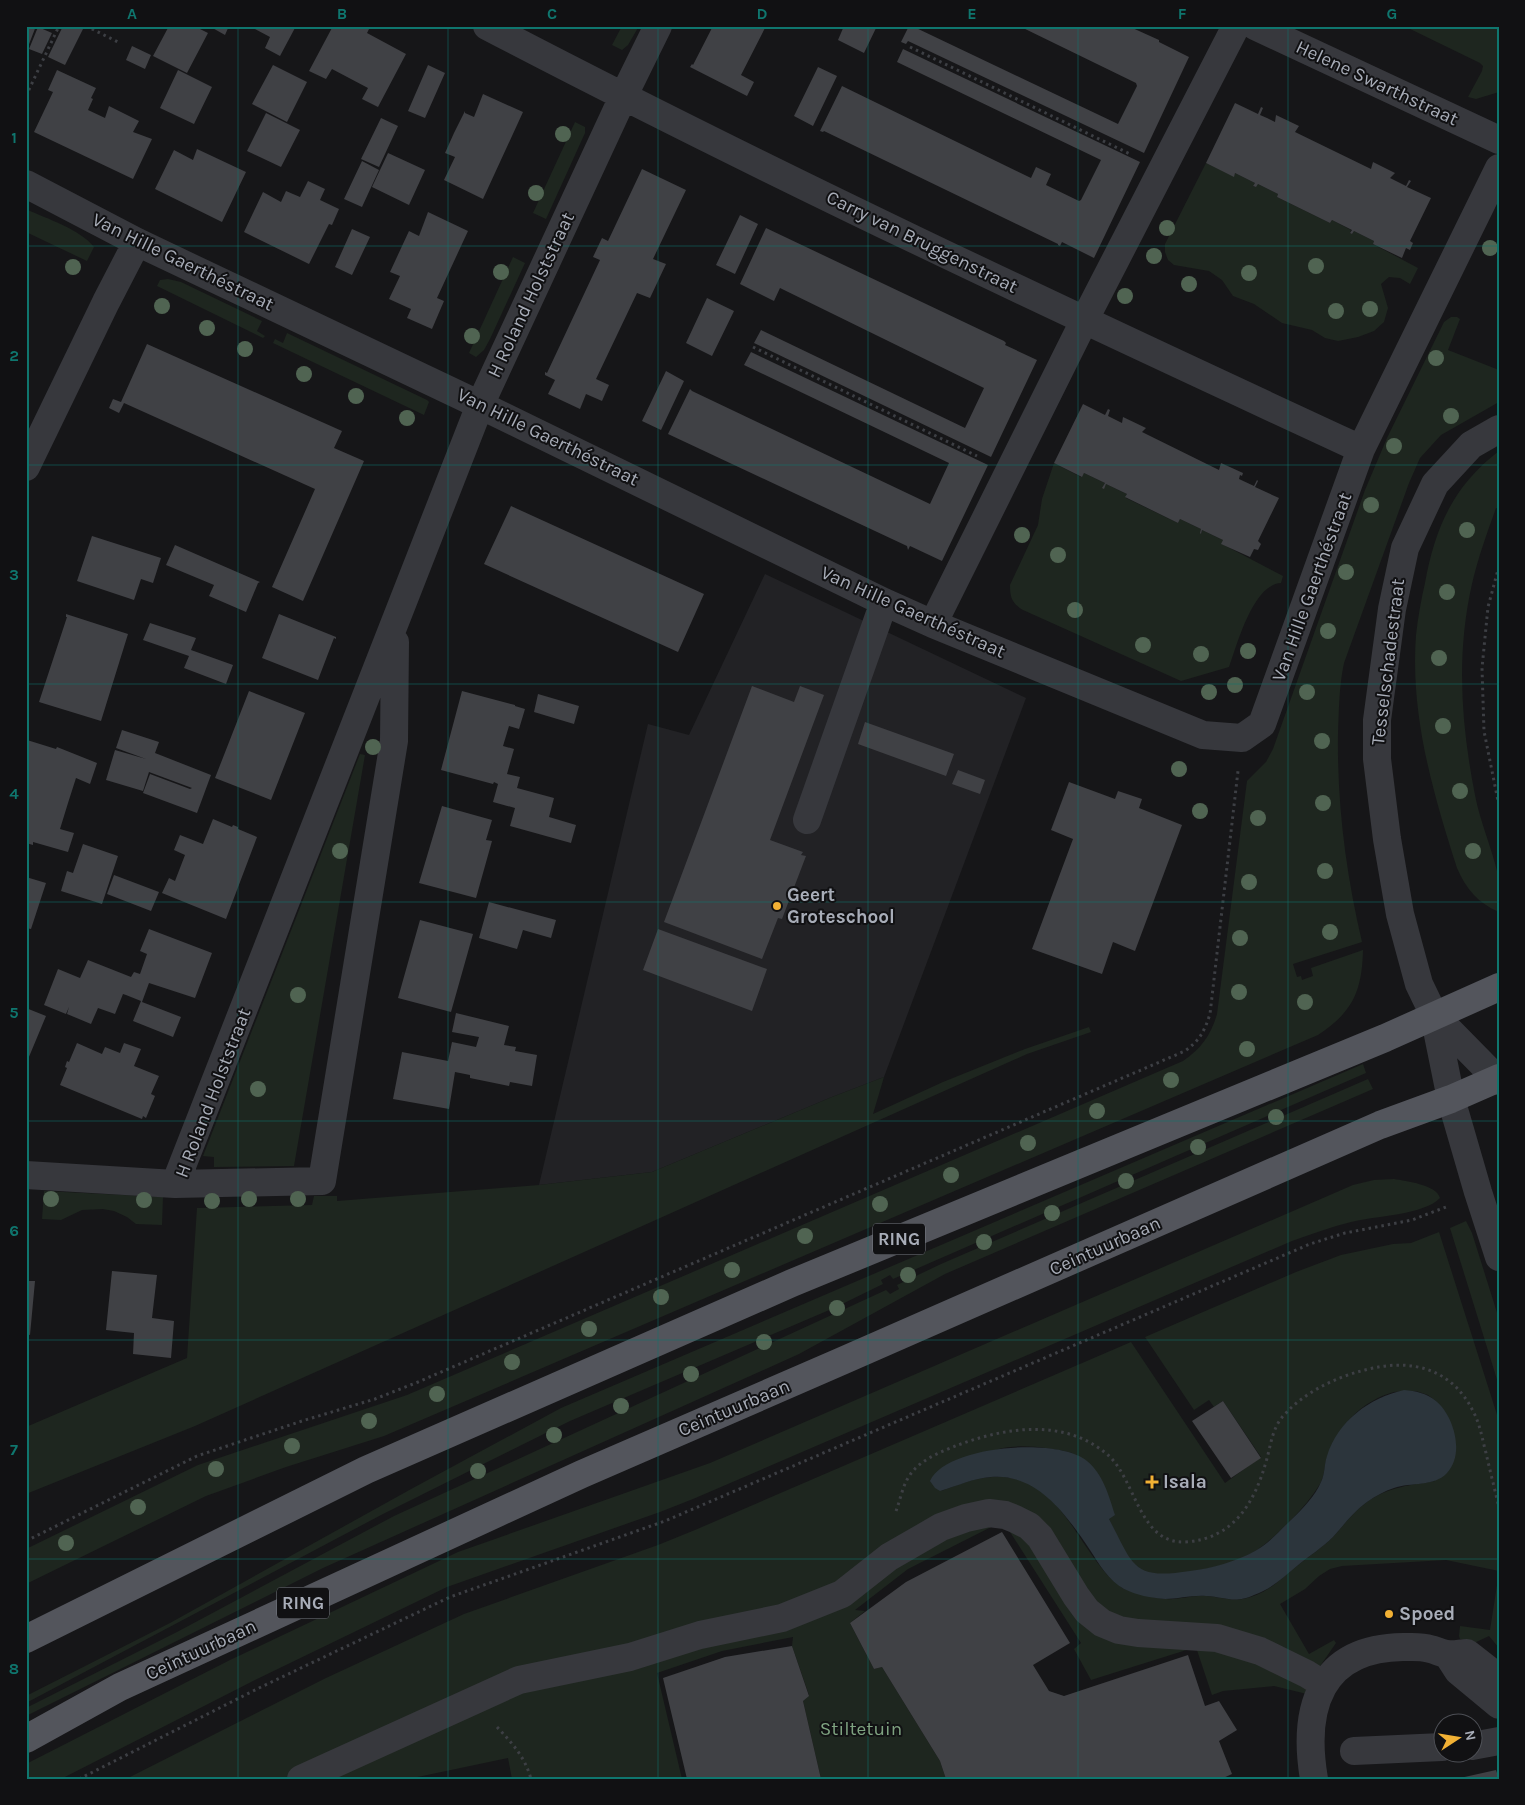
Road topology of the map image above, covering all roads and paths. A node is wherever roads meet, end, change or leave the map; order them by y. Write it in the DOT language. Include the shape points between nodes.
graph roads {
  1 [pos="59,26"];
  2 [pos="86,26"];
  3 [pos="487,26"];
  4 [pos="658,26"];
  5 [pos="1236,26"];
  6 [pos="1255,26"];
  7 [pos="118,42"];
  8 [pos="910,47"];
  9 [pos="26,96"];
  10 [pos="622,97"];
  11 [pos="1499,140"];
  12 [pos="1499,168"];
  13 [pos="1162,169"];
  14 [pos="26,184"];
  15 [pos="137,242"];
  16 [pos="1084,321"];
  17 [pos="753,347"];
  18 [pos="480,404"];
  19 [pos="1499,429"];
  20 [pos="1361,449"];
  21 [pos="26,467"];
  22 [pos="1009,472"];
  23 [pos="1499,566"];
  24 [pos="884,602"];
  25 [pos="933,624"];
  26 [pos="395,626"];
  27 [pos="1242,738"];
  28 [pos="1499,806"];
  29 [pos="807,820"];
  30 [pos="1499,987"];
  31 [pos="1434,1014"];
  32 [pos="1498,1079"];
  33 [pos="1451,1099"];
  34 [pos="26,1174"];
  35 [pos="175,1184"];
  36 [pos="1478,1192"];
  37 [pos="1499,1257"];
  38 [pos="26,1541"];
  39 [pos="26,1639"];
  40 [pos="1457,1654"];
  41 [pos="1499,1678"];
  42 [pos="1324,1684"];
  43 [pos="478,1699"];
  44 [pos="1499,1706"];
  45 [pos="26,1739"];
  46 [pos="1432,1747"];
  47 [pos="1354,1751"];
  48 [pos="79,1779"];
  49 [pos="301,1779"];
  50 [pos="531,1779"];
  51 [pos="1314,1779"];
  1 -- 9 [label="path"];
  2 -- 7 [label="path"];
  3 -- 10 [label="street, Carry van Bruggenstraat"];
  4 -- 10 [label="street, H Roland Holststraat"];
  5 -- 13 [label="street"];
  6 -- 11 [label="street, Helene Swarthstraat"];
  8 -- 13 [label="path"];
  10 -- 16 [label="street, Carry van Bruggenstraat"];
  10 -- 18 [label="street, H Roland Holststraat"];
  12 -- 20 [label="street, Van Hille Gaerthéstraat"];
  13 -- 16 [label="street"];
  14 -- 15 [label="street, Van Hille Gaerthéstraat"];
  15 -- 18 [label="street, Van Hille Gaerthéstraat"];
  15 -- 21 [label="street"];
  16 -- 20 [label="street, Carry van Bruggenstraat"];
  16 -- 22 [label="street"];
  17 -- 22 [label="path"];
  18 -- 24 [label="street, Van Hille Gaerthéstraat"];
  18 -- 26 [label="street, H Roland Holststraat"];
  19 -- 31 [label="street, Tesselschadestraat" via="1471,445 1435,484 1405,548 1392,609 1377,720 1376,760 1400,914 1420,984"];
  20 -- 27 [label="street, Van Hille Gaerthéstraat" via="1262,724"];
  22 -- 25 [label="street"];
  23 -- 28 [label="path" via="1488,607 1482,668 1484,731"];
  24 -- 25 [label="street, Van Hille Gaerthéstraat"];
  24 -- 29 [label="street"];
  25 -- 27 [label="street, Van Hille Gaerthéstraat" via="1203,735"];
  26 -- 35 [label="street, H Roland Holststraat"];
  26 -- 35 [label="street, H Roland Holststraat" via="394,741 322,1181"];
  27 -- 38 [label="path" via="1210,1014 1197,1042 1185,1051 418,1382 197,1456"];
  30 -- 31 [label="main road, RING"];
  31 -- 32 [label="street, Ceintuurbaan"];
  31 -- 33 [label="street"];
  31 -- 39 [label="main road, RING" via="1385,1038 783,1287 375,1466"];
  32 -- 33 [label="main road, Ceintuurbaan / RING"];
  33 -- 36 [label="street"];
  33 -- 45 [label="main road, Ceintuurbaan / RING" via="1380,1125 582,1474 120,1687"];
  34 -- 35 [label="street"];
  36 -- 37 [label="street"];
  36 -- 48 [label="path" via="1412,1220 1345,1233 1310,1244 674,1517 450,1596"];
  40 -- 41 [label="street"];
  40 -- 42 [label="street" via="1421,1647 1373,1651 1346,1661"];
  40 -- 44 [label="street" via="1458,1671"];
  42 -- 43 [label="street" via="1260,1651 1217,1638 1138,1633 1102,1623 1087,1611 1040,1537 1029,1526 1005,1515 989,1513 941,1527 890,1557 842,1594 782,1618 700,1635 630,1657 520,1680"];
  42 -- 51 [label="street" via="1311,1716"];
  43 -- 49 [label="street"];
  43 -- 50 [label="path" via="488,1719 522,1756"];
  46 -- 47 [label="street"];
}
